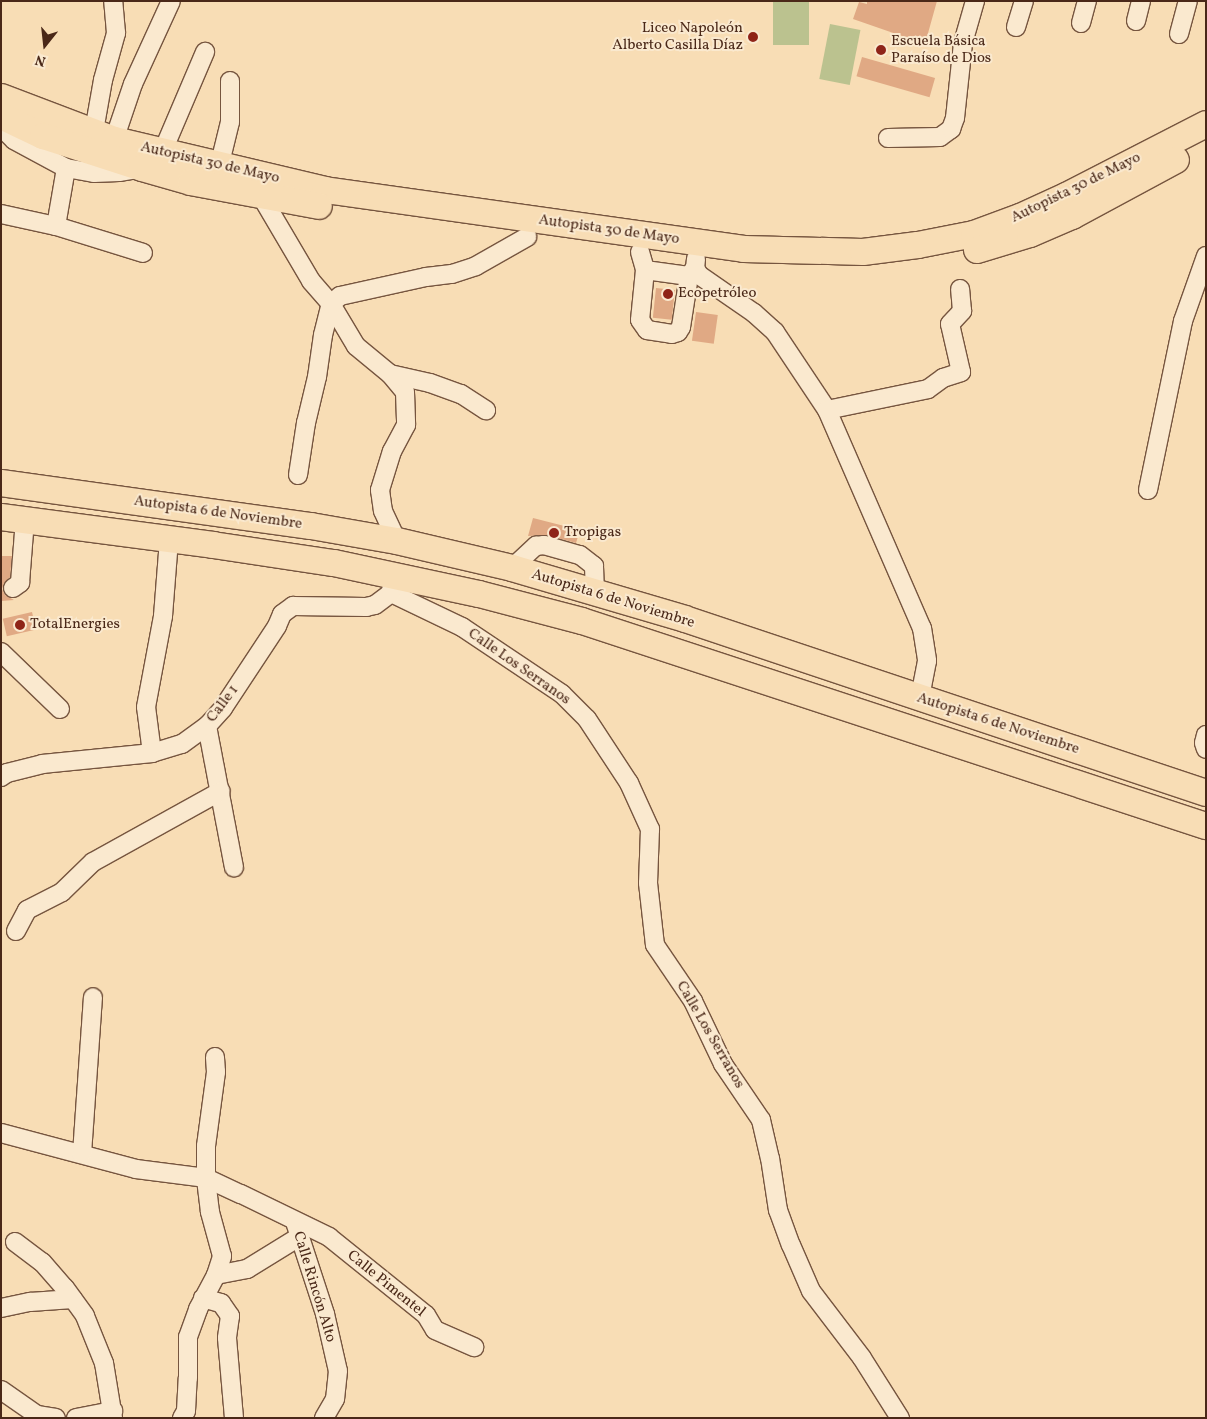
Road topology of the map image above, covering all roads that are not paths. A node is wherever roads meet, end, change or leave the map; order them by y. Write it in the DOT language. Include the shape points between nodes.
graph roads {
  1 [pos="113,1"];
  2 [pos="171,1"];
  3 [pos="975,1"];
  4 [pos="1024,1"];
  5 [pos="1087,1"];
  6 [pos="1141,1"];
  7 [pos="1188,1"];
  8 [pos="1136,21"];
  9 [pos="1081,23"];
  10 [pos="1016,27"];
  11 [pos="1179,34"];
  12 [pos="205,52"];
  13 [pos="230,81"];
  14 [pos="1,97"];
  15 [pos="1,116"];
  16 [pos="1206,124"];
  17 [pos="1,126"];
  18 [pos="104,136"];
  19 [pos="888,138"];
  20 [pos="1206,143"];
  21 [pos="162,153"];
  22 [pos="219,167"];
  23 [pos="66,168"];
  24 [pos="142,168"];
  25 [pos="261,196"];
  26 [pos="1,214"];
  27 [pos="56,226"];
  28 [pos="527,237"];
  29 [pos="143,253"];
  30 [pos="1206,256"];
  31 [pos="643,261"];
  32 [pos="693,268"];
  33 [pos="960,289"];
  34 [pos="330,304"];
  35 [pos="390,374"];
  36 [pos="486,410"];
  37 [pos="827,410"];
  38 [pos="298,475"];
  39 [pos="1,483"];
  40 [pos="1148,490"];
  41 [pos="13,519"];
  42 [pos="169,539"];
  43 [pos="397,541"];
  44 [pos="392,584"];
  45 [pos="13,588"];
  46 [pos="1,652"];
  47 [pos="920,698"];
  48 [pos="60,709"];
  49 [pos="207,726"];
  50 [pos="1206,735"];
  51 [pos="1206,749"];
  52 [pos="152,753"];
  53 [pos="1,777"];
  54 [pos="221,791"];
  55 [pos="1206,793"];
  56 [pos="1206,826"];
  57 [pos="234,867"];
  58 [pos="16,931"];
  59 [pos="93,997"];
  60 [pos="215,1057"];
  61 [pos="1,1133"];
  62 [pos="82,1154"];
  63 [pos="206,1178"];
  64 [pos="297,1229"];
  65 [pos="15,1242"];
  66 [pos="216,1275"];
  67 [pos="203,1298"];
  68 [pos="73,1299"];
  69 [pos="1,1308"];
  70 [pos="474,1347"];
  71 [pos="1,1390"];
  72 [pos="113,1414"];
  73 [pos="56,1418"];
  74 [pos="76,1418"];
  75 [pos="182,1418"];
  76 [pos="234,1418"];
  77 [pos="324,1418"];
  78 [pos="900,1418"];
  1 -- 18 [label="street" via="116,33 102,80"];
  2 -- 18 [label="street"];
  3 -- 19 [label="street" via="963,43 956,118 951,129 940,137"];
  4 -- 10 [label="street"];
  5 -- 9 [label="street"];
  6 -- 8 [label="street"];
  7 -- 11 [label="street"];
  12 -- 21 [label="street"];
  13 -- 22 [label="street" via="230,122"];
  14 -- 18 [label="highway, Autopista 30 de Mayo"];
  15 -- 24 [label="highway, Autopista 30 de Mayo" via="43,136"];
  16 -- 22 [label="highway, Autopista 30 de Mayo" via="1020,217 974,234 863,252 734,248 324,190"];
  17 -- 23 [label="street" via="20,144"];
  18 -- 21 [label="highway, Autopista 30 de Mayo"];
  20 -- 32 [label="highway, Autopista 30 de Mayo" via="1072,216 986,248 924,262 861,268 744,265"];
  21 -- 22 [label="highway, Autopista 30 de Mayo"];
  23 -- 24 [label="street" via="94,172"];
  23 -- 27 [label="street"];
  24 -- 25 [label="highway, Autopista 30 de Mayo"];
  25 -- 28 [label="highway, Autopista 30 de Mayo"];
  25 -- 34 [label="street" via="312,282"];
  26 -- 27 [label="street"];
  27 -- 29 [label="street"];
  28 -- 31 [label="highway, Autopista 30 de Mayo"];
  28 -- 34 [label="street" via="476,266 452,274 340,296"];
  30 -- 40 [label="street" via="1183,321"];
  31 -- 32 [label="highway, Autopista 30 de Mayo"];
  31 -- 32 [label="street" via="640,320 647,330 672,334 681,327"];
  32 -- 37 [label="street" via="775,332"];
  33 -- 37 [label="street" via="962,311 950,324 961,372 943,378 928,389"];
  34 -- 35 [label="street" via="356,346"];
  34 -- 38 [label="street"];
  35 -- 36 [label="street" via="461,394"];
  35 -- 43 [label="street" via="405,392 406,425 392,451 380,490 383,511"];
  37 -- 47 [label="street" via="922,628 927,661"];
  39 -- 43 [label="highway, Autopista 6 de Noviembre" via="211,511"];
  41 -- 42 [label="highway, Autopista 6 de Noviembre"];
  41 -- 45 [label="street" via="20,583"];
  42 -- 44 [label="highway, Autopista 6 de Noviembre" via="334,563"];
  42 -- 52 [label="street" via="163,616 146,707"];
  43 -- 47 [label="highway, Autopista 6 de Noviembre" via="512,568 595,592"];
  44 -- 49 [label="street, Calle 1" via="375,606 293,606 282,614 223,708"];
  44 -- 56 [label="highway, Autopista 6 de Noviembre" via="582,621"];
  44 -- 78 [label="street, Calle Los Serranos" via="562,694 587,719 629,783 650,829 648,883 655,945 693,1001 723,1064 761,1120 778,1210 811,1291 862,1358"];
  46 -- 48 [label="street"];
  47 -- 55 [label="highway, Autopista 6 de Noviembre"];
  49 -- 52 [label="street, Calle 1" via="182,744"];
  49 -- 54 [label="street"];
  50 -- 51 [label="street"];
  52 -- 53 [label="street, Calle 1" via="42,764"];
  54 -- 57 [label="street"];
  54 -- 58 [label="street" via="92,862 62,892 27,910"];
  59 -- 62 [label="street"];
  60 -- 63 [label="street"];
  61 -- 62 [label="street, Calle Rincón Alto"];
  62 -- 63 [label="street, Calle Rincón Alto" via="136,1169"];
  63 -- 64 [label="street, Calle Rincón Alto"];
  63 -- 66 [label="street" via="210,1212 222,1256"];
  64 -- 66 [label="street" via="246,1269"];
  64 -- 70 [label="street, Calle Pimentel" via="329,1237 426,1315 435,1330"];
  64 -- 77 [label="street, Calle Rincón Alto" via="325,1314 338,1371 336,1399"];
  65 -- 68 [label="street" via="42,1262"];
  66 -- 67 [label="street"];
  67 -- 75 [label="street" via="188,1337 186,1411"];
  67 -- 76 [label="street" via="221,1303 230,1316 228,1338"];
  68 -- 69 [label="street"];
  68 -- 72 [label="street" via="85,1316 104,1363"];
  71 -- 73 [label="street" via="37,1415"];
  72 -- 74 [label="street"];
}
